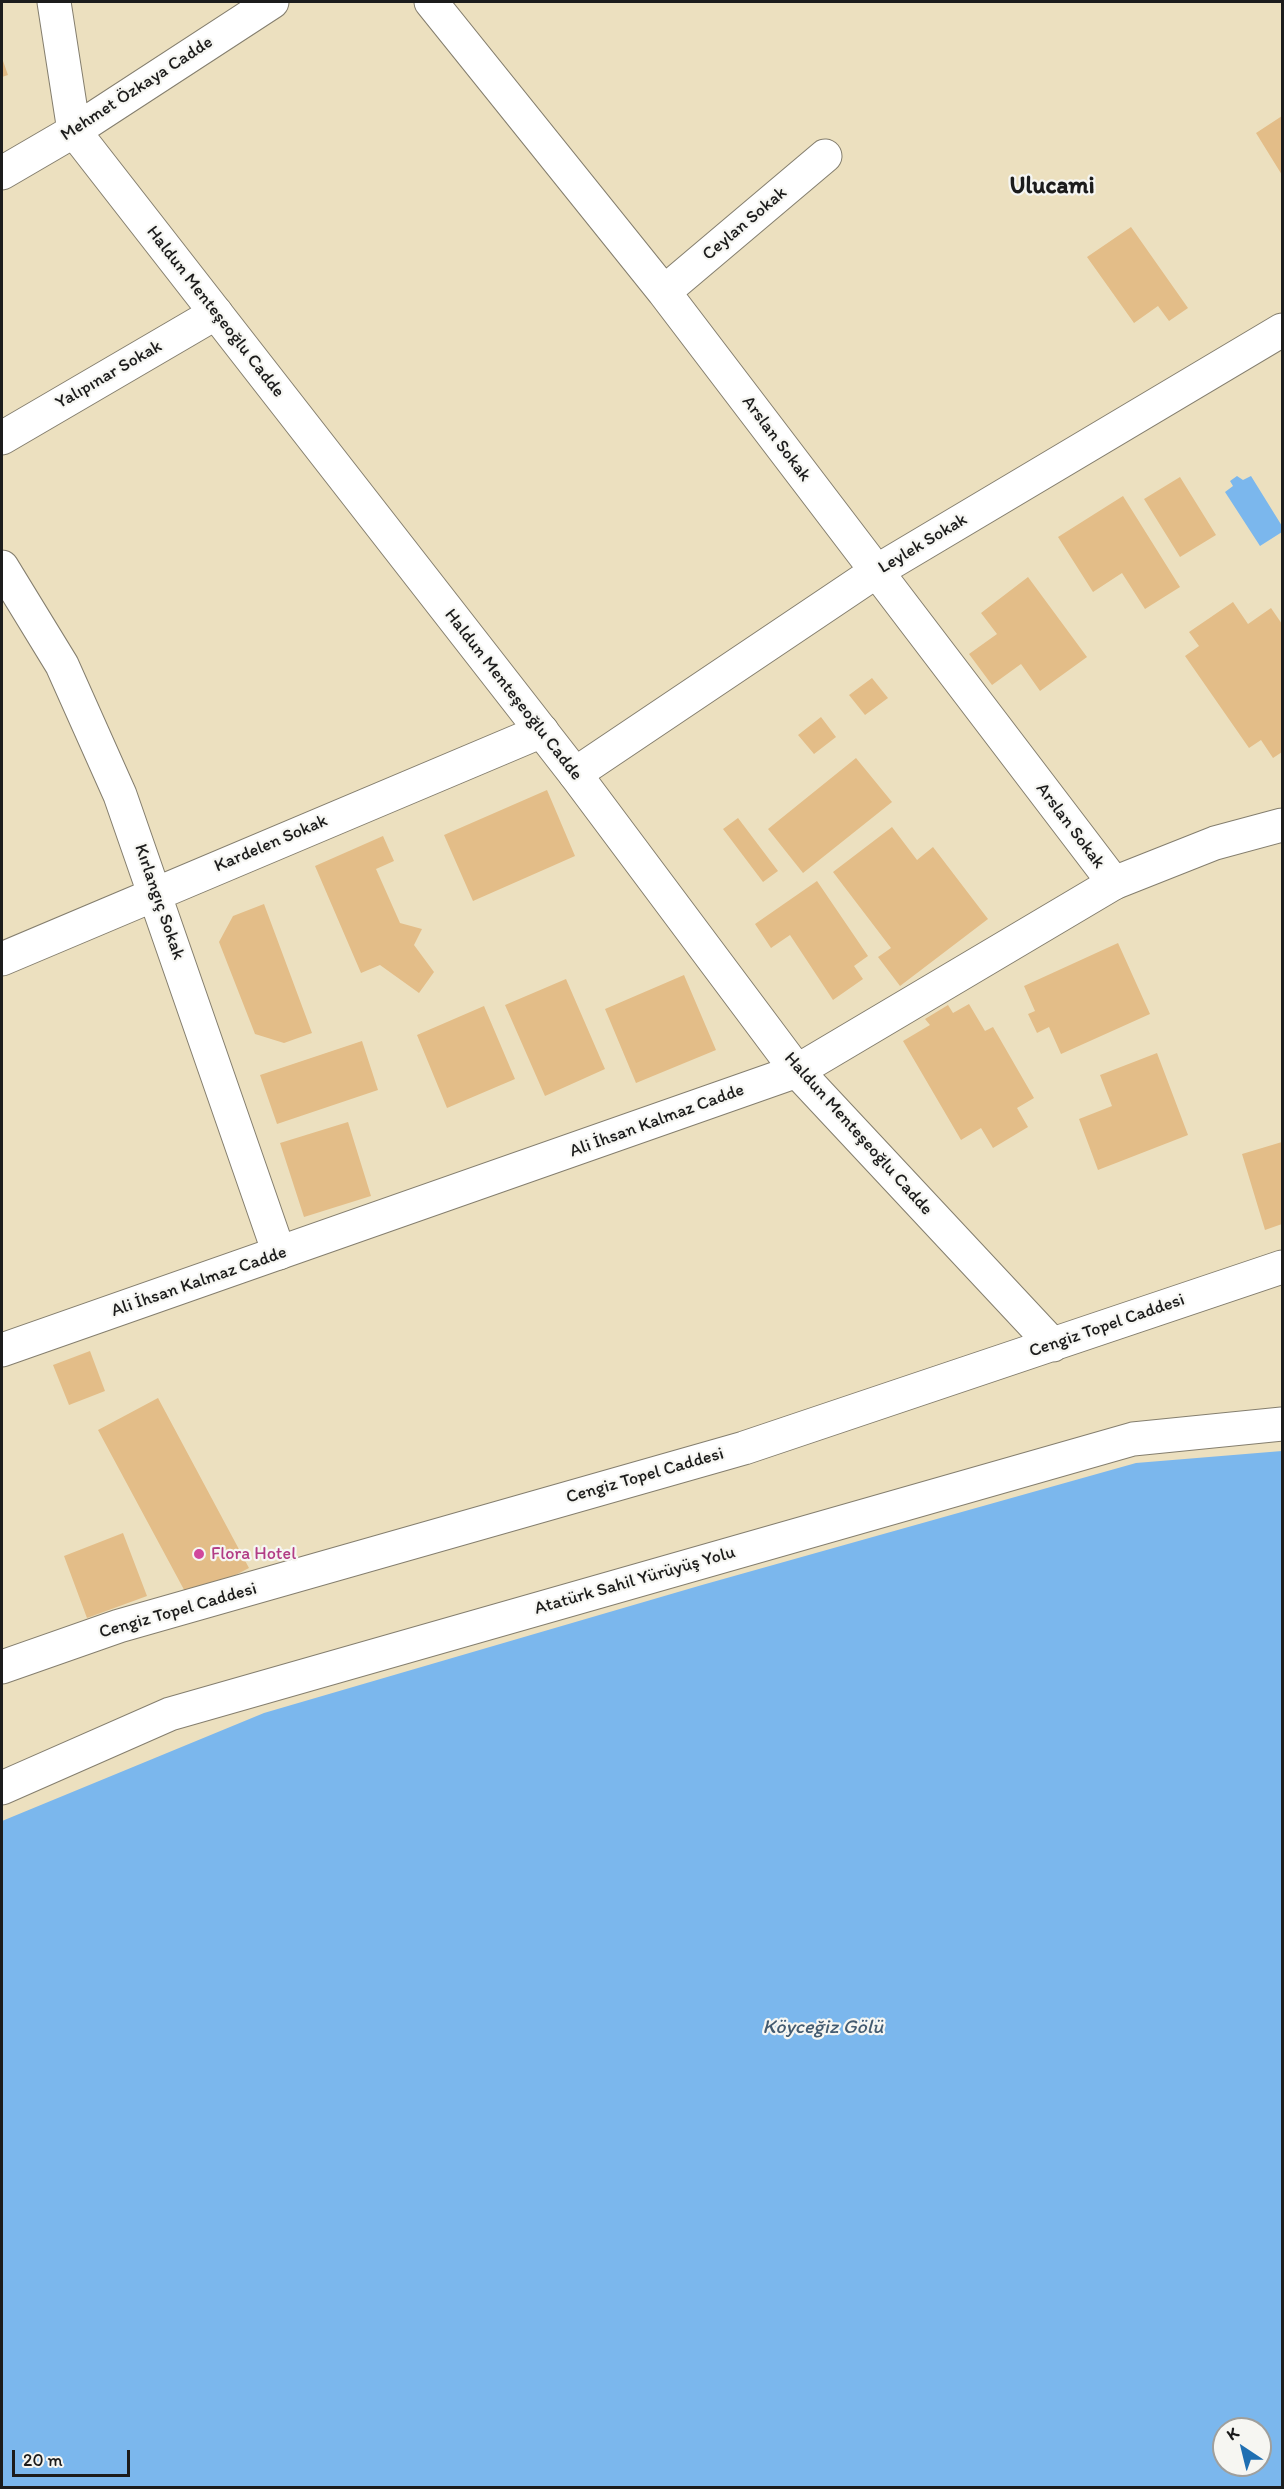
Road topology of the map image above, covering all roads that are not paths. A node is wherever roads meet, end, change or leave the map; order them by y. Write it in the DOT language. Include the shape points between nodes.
graph roads {
  1 [pos="54,2"];
  2 [pos="272,2"];
  3 [pos="431,2"];
  4 [pos="74,131"];
  5 [pos="825,156"];
  6 [pos="2,173"];
  7 [pos="664,292"];
  8 [pos="216,313"];
  9 [pos="1282,330"];
  10 [pos="2,438"];
  11 [pos="2,567"];
  12 [pos="877,571"];
  13 [pos="542,731"];
  14 [pos="575,774"];
  15 [pos="1282,825"];
  16 [pos="1114,883"];
  17 [pos="156,892"];
  18 [pos="2,958"];
  19 [pos="797,1071"];
  20 [pos="279,1253"];
  21 [pos="1282,1267"];
  22 [pos="1053,1345"];
  23 [pos="2,1350"];
  24 [pos="1282,1425"];
  25 [pos="2,1667"];
  26 [pos="2,1788"];
  1 -- 4 [label="street, Haldun Menteşeoğlu Cadde"];
  2 -- 4 [label="street, Mehmet Özkaya Cadde"];
  3 -- 7 [label="street, Arslan Sokak"];
  4 -- 6 [label="street, Mehmet Özkaya Cadde"];
  4 -- 8 [label="street, Haldun Menteşeoğlu Cadde"];
  5 -- 7 [label="street, Ceylan Sokak"];
  7 -- 12 [label="street, Arslan Sokak"];
  8 -- 10 [label="street, Yalıpınar Sokak"];
  8 -- 13 [label="street, Haldun Menteşeoğlu Cadde"];
  9 -- 12 [label="street, Leylek Sokak"];
  11 -- 17 [label="street, Kırlangıç Sokak" via="39,624 90,725"];
  12 -- 14 [label="street, Leylek Sokak"];
  12 -- 16 [label="street, Arslan Sokak"];
  13 -- 14 [label="street, Haldun Menteşeoğlu Cadde"];
  13 -- 17 [label="street, Kardelen Sokak"];
  14 -- 19 [label="street, Haldun Menteşeoğlu Cadde"];
  15 -- 16 [label="street, Ali İhsan Kalmaz Cadde" via="1215,843"];
  16 -- 19 [label="street, Ali İhsan Kalmaz Cadde"];
  17 -- 18 [label="street, Kardelen Sokak"];
  17 -- 20 [label="street, Kırlangıç Sokak"];
  19 -- 20 [label="street, Ali İhsan Kalmaz Cadde"];
  19 -- 22 [label="street, Haldun Menteşeoğlu Cadde"];
  20 -- 23 [label="street, Ali İhsan Kalmaz Cadde"];
  21 -- 22 [label="street, Cengiz Topel Caddesi"];
  22 -- 25 [label="street, Cengiz Topel Caddesi" via="744,1448 119,1626"];
  24 -- 26 [label="street, Atatürk Sahil Yürüyüş Yolu" via="1133,1438 170,1714"];
}
